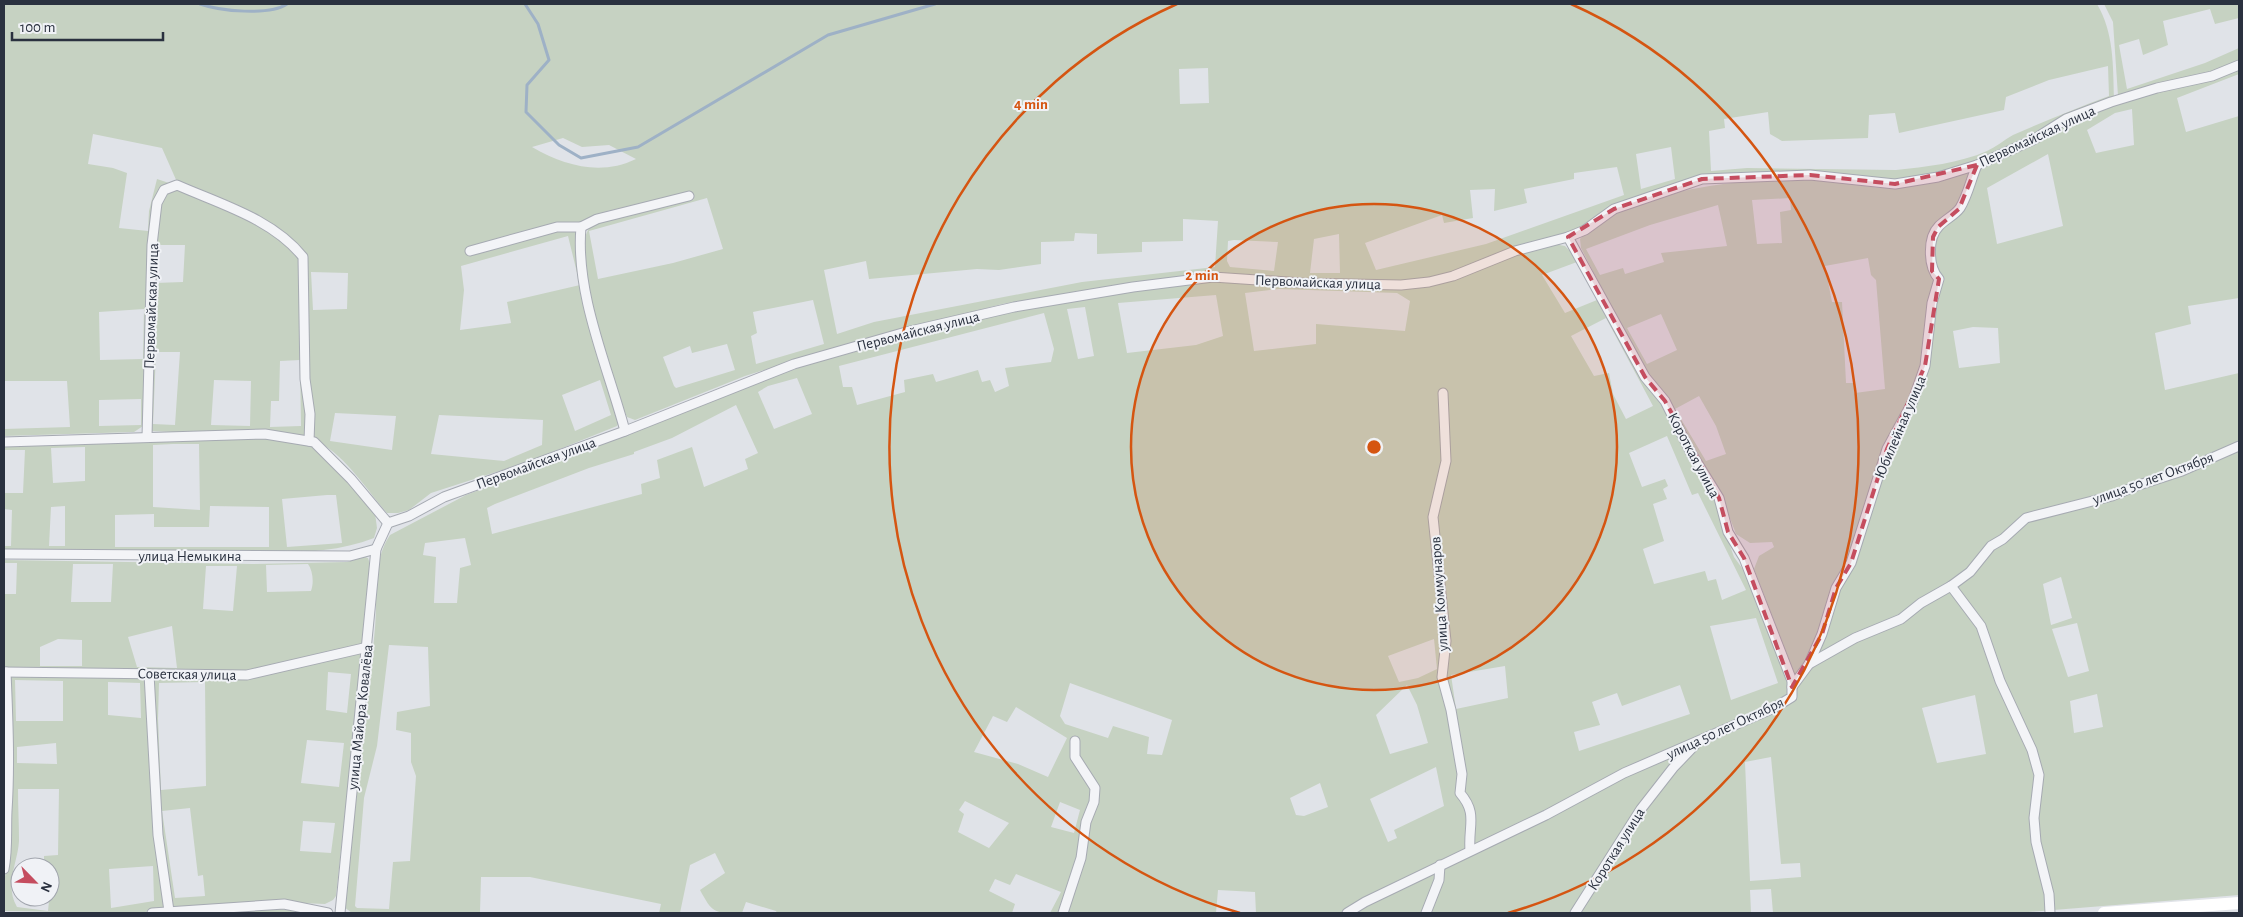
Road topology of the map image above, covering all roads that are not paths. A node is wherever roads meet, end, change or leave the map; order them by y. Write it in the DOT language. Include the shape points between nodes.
graph roads {
  1 [pos="2239,66"];
  2 [pos="1977,165"];
  3 [pos="688,196"];
  4 [pos="581,227"];
  5 [pos="1568,237"];
  6 [pos="470,251"];
  7 [pos="1443,393"];
  8 [pos="625,431"];
  9 [pos="147,437"];
  10 [pos="309,441"];
  11 [pos="4,442"];
  12 [pos="2239,446"];
  13 [pos="388,523"];
  14 [pos="376,549"];
  15 [pos="4,554"];
  16 [pos="1951,586"];
  17 [pos="368,647"];
  18 [pos="1809,664"];
  19 [pos="5,672"];
  20 [pos="149,674"];
  21 [pos="1792,687"];
  22 [pos="1075,741"];
  23 [pos="1698,742"];
  24 [pos="1470,850"];
  25 [pos="1440,865"];
  26 [pos="4,869"];
  27 [pos="2239,903"];
  28 [pos="169,911"];
  29 [pos="152,913"];
  30 [pos="328,913"];
  31 [pos="340,913"];
  32 [pos="1063,913"];
  33 [pos="1346,913"];
  34 [pos="1426,913"];
  35 [pos="1575,913"];
  36 [pos="2050,913"];
  37 [pos="2104,913"];
  1 -- 2 [label="street, Первомайская улица" via="2212,76 2157,88 2075,116 2033,140"];
  2 -- 5 [label="street, Первомайская улица" via="1895,184 1810,175 1702,179 1614,208 1585,230"];
  2 -- 18 [label="street, Юбилейная улица" via="1959,209 1938,227 1933,238 1930,253 1932,271 1939,279 1932,303 1925,366 1912,403 1887,449 1851,563 1836,588"];
  3 -- 4 [label="street" via="597,219"];
  4 -- 6 [label="street" via="557,227"];
  4 -- 8 [label="street" via="580,254 586,292"];
  5 -- 8 [label="street, Первомайская улица" via="1515,251 1453,276 1401,286 1212,277 1014,307 906,332 794,364"];
  5 -- 21 [label="street, Короткая улица" via="1645,377 1665,401 1690,452 1719,498 1728,532 1748,567"];
  7 -- 24 [label="street, улица Коммунаров" via="1446,461 1433,517 1446,641 1442,677 1452,710 1462,774 1460,793 1473,815"];
  8 -- 13 [label="street, Первомайская улица" via="444,497"];
  9 -- 10 [label="street" via="265,434"];
  9 -- 10 [label="street, Первомайская улица" via="152,245 157,203 164,190 177,185 257,221 283,236 303,257"];
  9 -- 11 [label="street"];
  10 -- 13 [label="street" via="314,442 351,480"];
  12 -- 16 [label="street, улица 50 лет Октября" via="2112,496 2026,518 1991,546 1970,572"];
  13 -- 14 [label="street, улица Майора Ковалёва"];
  14 -- 15 [label="street, улица Немыкина" via="350,556"];
  14 -- 17 [label="street, улица Майора Ковалёва"];
  16 -- 18 [label="street, улица 50 лет Октября" via="1901,619 1855,638"];
  16 -- 36 [label="street" via="1981,626 2000,681 2032,750 2038,775 2034,818 2036,842 2049,894"];
  17 -- 20 [label="street, Советская улица" via="247,675"];
  17 -- 31 [label="street, улица Майора Ковалёва"];
  18 -- 21 [label="street, улица 50 лет Октября"];
  19 -- 20 [label="street, Советская улица"];
  19 -- 26 [label="street" via="10,784 8,851"];
  20 -- 28 [label="street" via="158,835"];
  21 -- 23 [label="street, улица 50 лет Октября" via="1792,697 1774,708"];
  22 -- 32 [label="street" via="1075,758 1095,788 1094,802 1086,822 1082,858"];
  23 -- 24 [label="street, улица 50 лет Октября" via="1624,773"];
  23 -- 35 [label="street, Короткая улица" via="1641,809"];
  24 -- 25 [label="street, улица 50 лет Октября"];
  25 -- 33 [label="street, улица 50 лет Октября"];
  25 -- 34 [label="street" via="1439,880"];
  27 -- 37 [label="street"];
  28 -- 29 [label="street"];
  28 -- 30 [label="street" via="284,904"];
}
